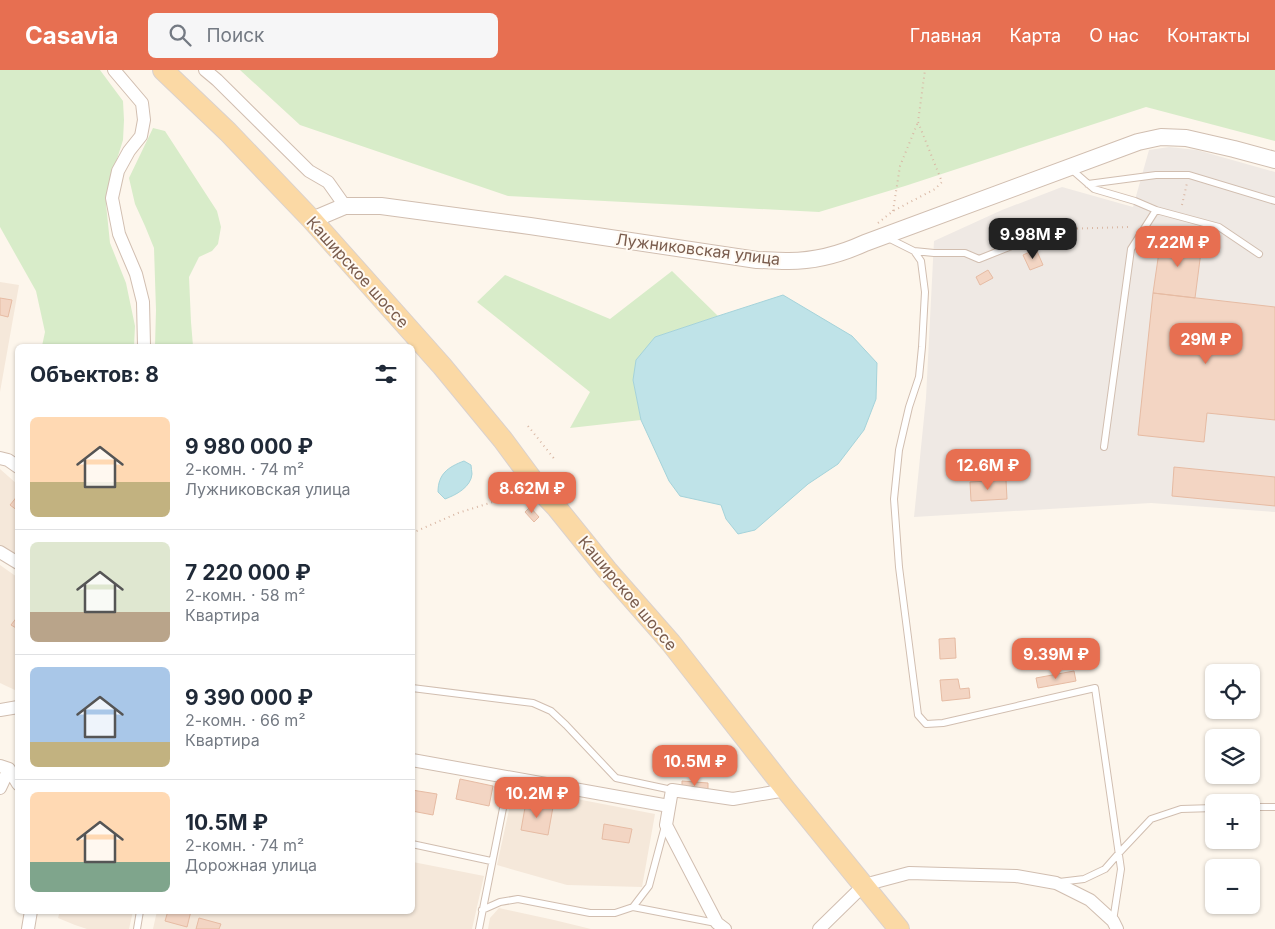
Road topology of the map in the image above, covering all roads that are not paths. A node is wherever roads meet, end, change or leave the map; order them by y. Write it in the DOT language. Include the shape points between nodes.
graph roads {
  1 [pos="114,70"];
  2 [pos="163,70"];
  3 [pos="205,70"];
  4 [pos="216,75"];
  5 [pos="1275,160"];
  6 [pos="1070,168"];
  7 [pos="1088,184"];
  8 [pos="1275,201"];
  9 [pos="345,206"];
  10 [pos="1156,210"];
  11 [pos="312,220"];
  12 [pos="1054,229"];
  13 [pos="878,239"];
  14 [pos="914,250"];
  15 [pos="1259,254"];
  16 [pos="144,344"];
  17 [pos="1104,447"];
  18 [pos="0,458"];
  19 [pos="15,465"];
  20 [pos="0,552"];
  21 [pos="15,561"];
  22 [pos="415,688"];
  23 [pos="15,708"];
  24 [pos="0,710"];
  25 [pos="415,761"];
  26 [pos="5,768"];
  27 [pos="509,778"];
  28 [pos="15,780"];
  29 [pos="0,788"];
  30 [pos="672,790"];
  31 [pos="786,790"];
  32 [pos="668,806"];
  33 [pos="1260,807"];
  34 [pos="1275,807"];
  35 [pos="1205,808"];
  36 [pos="666,825"];
  37 [pos="415,845"];
  38 [pos="1119,853"];
  39 [pos="492,860"];
  40 [pos="1056,883"];
  41 [pos="864,885"];
  42 [pos="633,907"];
  43 [pos="482,910"];
  44 [pos="30,914"];
  45 [pos="140,914"];
  46 [pos="1115,925"];
  47 [pos="721,926"];
  48 [pos="28,929"];
  49 [pos="137,929"];
  50 [pos="479,929"];
  51 [pos="819,929"];
  52 [pos="899,929"];
  1 -- 16 [label="street" via="142,103 144,120 140,136 118,171 112,198 119,234 144,302"];
  2 -- 11 [label="main road, Каширское шоссе"];
  3 -- 4 [label="street"];
  4 -- 9 [label="street" via="309,171 328,182"];
  5 -- 6 [label="street, Лужниковская улица" via="1186,138 1161,137 1138,142"];
  6 -- 7 [label="lane"];
  6 -- 13 [label="street, Лужниковская улица"];
  7 -- 8 [label="lane" via="1156,175 1189,176"];
  7 -- 10 [label="lane" via="1094,189"];
  9 -- 11 [label="street, Лужниковская улица"];
  9 -- 13 [label="street, Лужниковская улица" via="381,206 757,260 822,258"];
  10 -- 15 [label="lane" via="1219,226"];
  10 -- 17 [label="lane" via="1132,249"];
  11 -- 31 [label="main road, Каширское шоссе" via="442,366 540,490 671,643"];
  12 -- 14 [label="lane" via="979,259 965,253 934,254"];
  13 -- 14 [label="lane"];
  14 -- 38 [label="lane" via="922,262 925,292 920,377 909,406 899,450 894,499 899,567 918,715 926,724 943,723 1095,688"];
  18 -- 19 [label="street"];
  20 -- 21 [label="street"];
  22 -- 30 [label="lane" via="533,703 551,711 616,778"];
  23 -- 24 [label="street"];
  25 -- 27 [label="street"];
  26 -- 28 [label="street"];
  26 -- 29 [label="street"];
  27 -- 32 [label="street"];
  27 -- 39 [label="lane"];
  30 -- 31 [label="street" via="733,799"];
  30 -- 32 [label="street"];
  31 -- 41 [label="main road, Каширское шоссе"];
  32 -- 36 [label="street"];
  33 -- 34 [label="lane"];
  35 -- 38 [label="lane" via="1181,809 1151,819"];
  36 -- 42 [label="lane" via="650,886"];
  36 -- 47 [label="street"];
  37 -- 39 [label="lane"];
  38 -- 40 [label="lane" via="1105,870 1084,879"];
  38 -- 46 [label="lane" via="1121,869"];
  39 -- 43 [label="lane"];
  40 -- 41 [label="street" via="1016,876 909,873"];
  40 -- 46 [label="street" via="1090,900"];
  41 -- 51 [label="street"];
  41 -- 52 [label="main road, Каширское шоссе"];
  42 -- 43 [label="lane" via="615,913 590,913 518,899"];
  42 -- 47 [label="lane"];
  43 -- 50 [label="lane"];
  44 -- 48 [label="street"];
  45 -- 49 [label="lane"];
}
